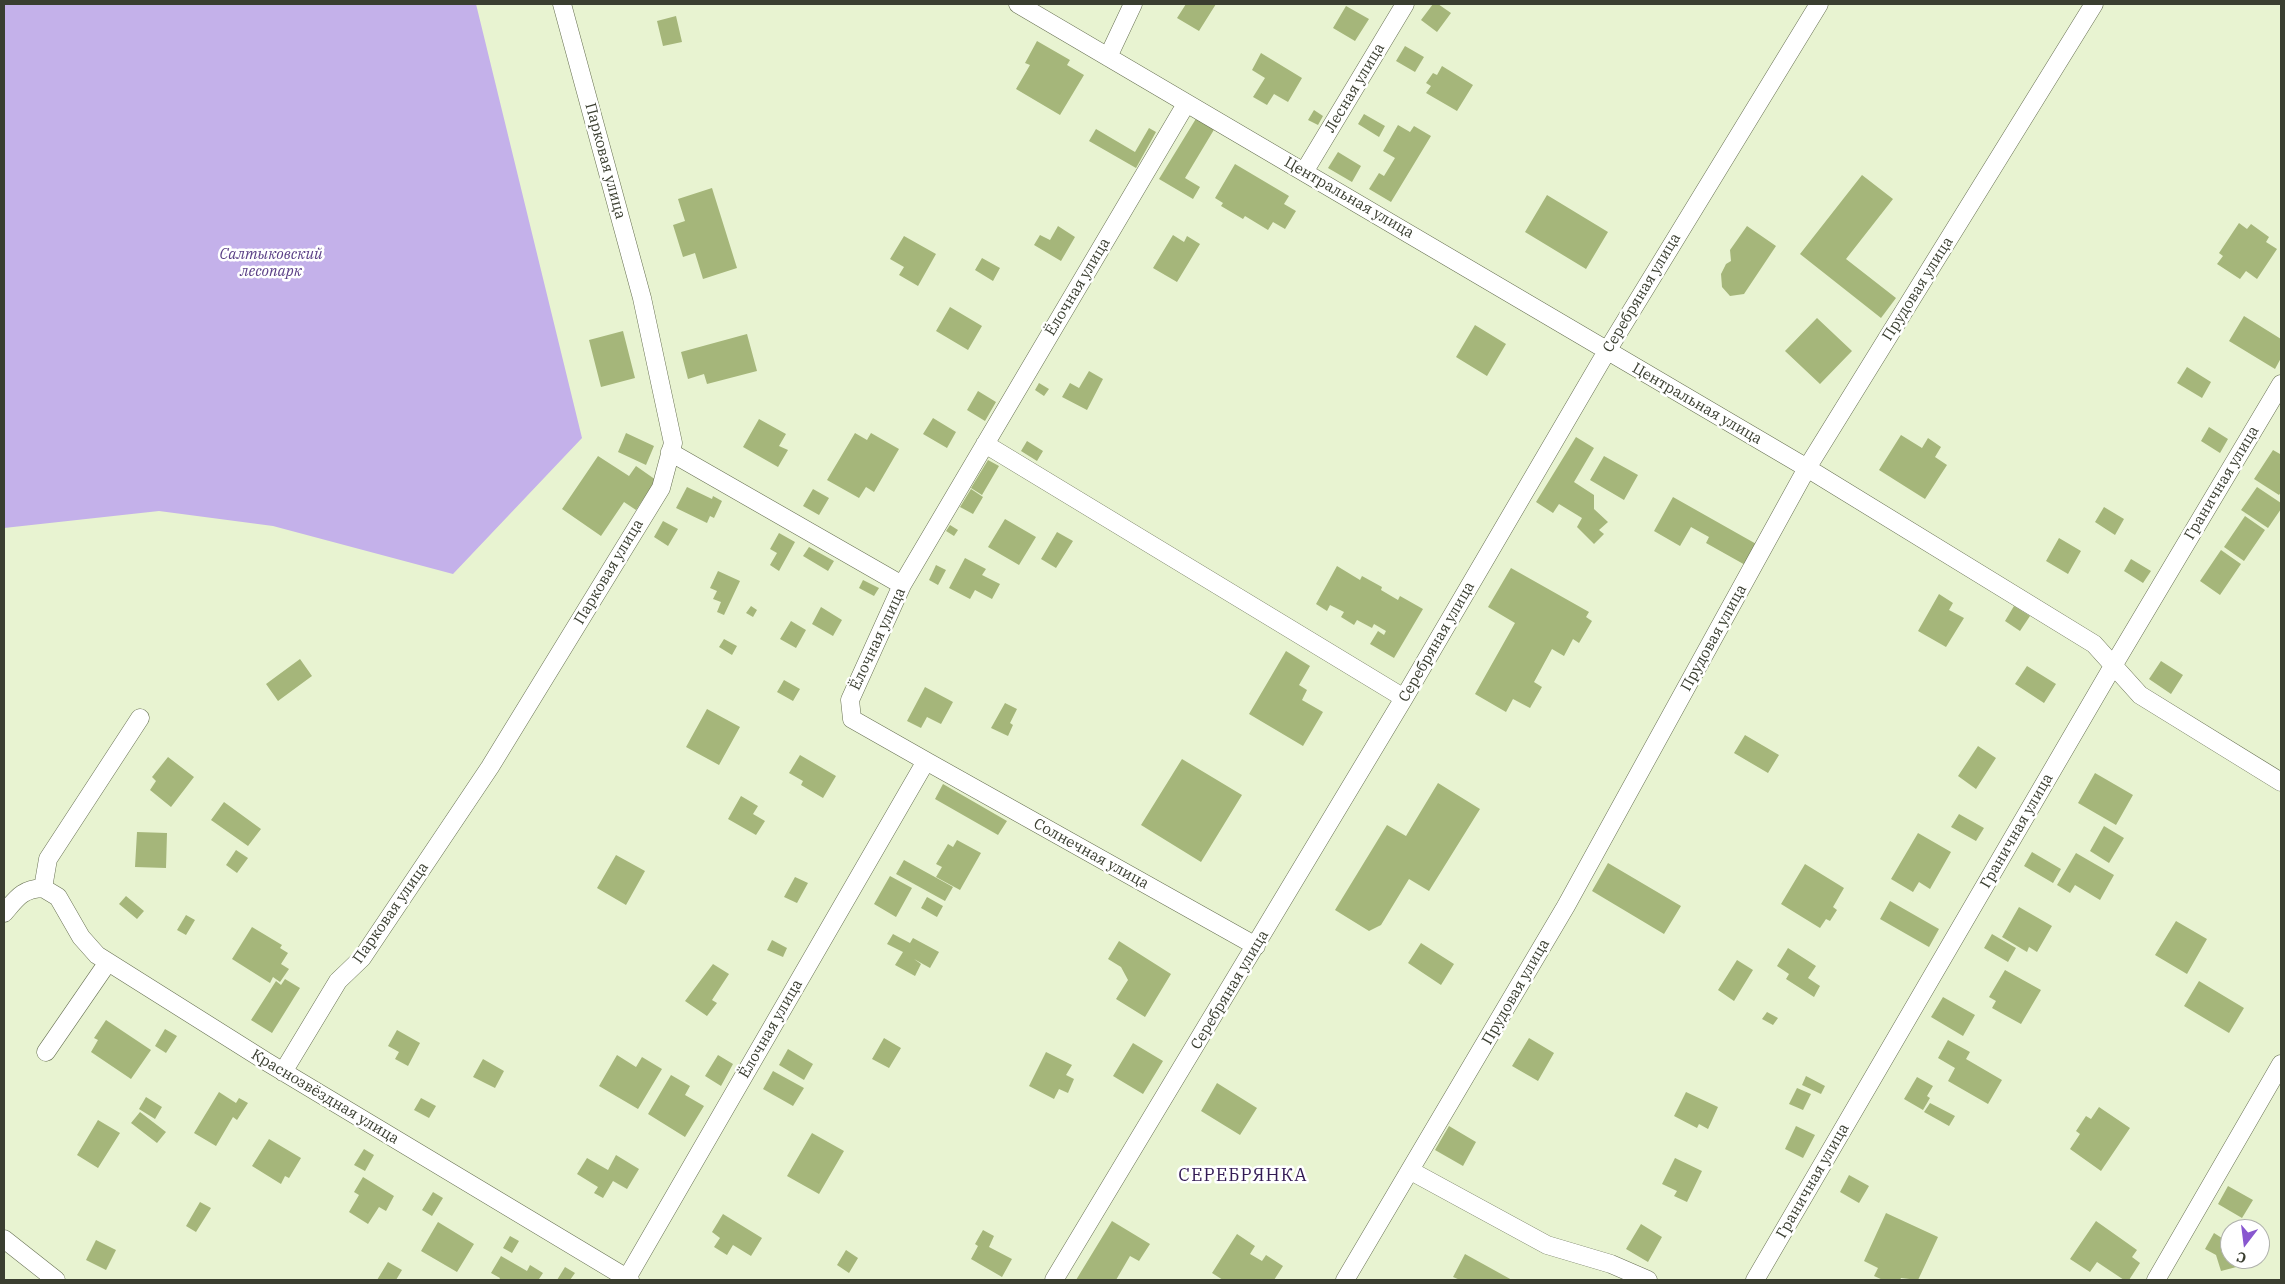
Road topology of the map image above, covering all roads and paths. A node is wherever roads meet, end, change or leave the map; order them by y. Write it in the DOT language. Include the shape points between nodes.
graph roads {
  1 [pos="562,4"];
  2 [pos="1018,4"];
  3 [pos="1133,4"];
  4 [pos="1405,4"];
  5 [pos="1819,4"];
  6 [pos="2094,4"];
  7 [pos="1108,57"];
  8 [pos="1186,104"];
  9 [pos="1304,172"];
  10 [pos="1607,351"];
  11 [pos="2281,384"];
  12 [pos="985,444"];
  13 [pos="670,452"];
  14 [pos="1808,468"];
  15 [pos="902,585"];
  16 [pos="2113,666"];
  17 [pos="1404,698"];
  18 [pos="140,718"];
  19 [pos="926,761"];
  20 [pos="2281,782"];
  21 [pos="43,888"];
  22 [pos="4,913"];
  23 [pos="1256,946"];
  24 [pos="108,962"];
  25 [pos="46,1052"];
  26 [pos="2281,1064"];
  27 [pos="283,1072"];
  28 [pos="1411,1171"];
  29 [pos="4,1240"];
  30 [pos="628,1279"];
  31 [pos="56,1280"];
  32 [pos="1054,1280"];
  33 [pos="1345,1280"];
  34 [pos="1648,1280"];
  35 [pos="1755,1280"];
  36 [pos="2156,1280"];
  1 -- 13 [label="street, Парковая улица" via="642,298 672,444"];
  2 -- 7 [label="street, Центральная улица"];
  3 -- 7 [label="street"];
  4 -- 9 [label="street, Лесная улица"];
  5 -- 10 [label="street, Серебряная улица"];
  6 -- 14 [label="street, Прудовая улица"];
  7 -- 8 [label="street, Центральная улица"];
  8 -- 9 [label="street, Центральная улица"];
  8 -- 12 [label="street, Ёлочная улица"];
  9 -- 10 [label="street, Центральная улица"];
  10 -- 14 [label="street, Центральная улица"];
  10 -- 17 [label="street, Серебряная улица"];
  11 -- 16 [label="street, Граничная улица"];
  12 -- 15 [label="street, Ёлочная улица"];
  12 -- 17 [label="street"];
  13 -- 15 [label="street"];
  13 -- 27 [label="street, Парковая улица" via="660,488 490,767 362,958 338,982"];
  14 -- 16 [label="street, Центральная улица" via="2094,644"];
  14 -- 28 [label="street, Прудовая улица" via="1566,906"];
  15 -- 19 [label="street, Ёлочная улица" via="850,700 852,719"];
  16 -- 20 [label="street, Центральная улица" via="2140,695"];
  16 -- 35 [label="street, Граничная улица"];
  17 -- 23 [label="street, Серебряная улица"];
  18 -- 21 [label="street" via="48,859"];
  19 -- 23 [label="street, Солнечная улица"];
  19 -- 30 [label="street, Ёлочная улица"];
  21 -- 22 [label="street" via="23,892"];
  21 -- 24 [label="street, Краснозвёздная улица" via="58,896 81,937"];
  23 -- 32 [label="street, Серебряная улица"];
  24 -- 25 [label="street"];
  24 -- 27 [label="street, Краснозвёздная улица"];
  26 -- 36 [label="street"];
  27 -- 30 [label="street, Краснозвёздная улица"];
  28 -- 33 [label="street, Прудовая улица"];
  28 -- 34 [label="street" via="1547,1245 1612,1264"];
  29 -- 31 [label="street"];
}
